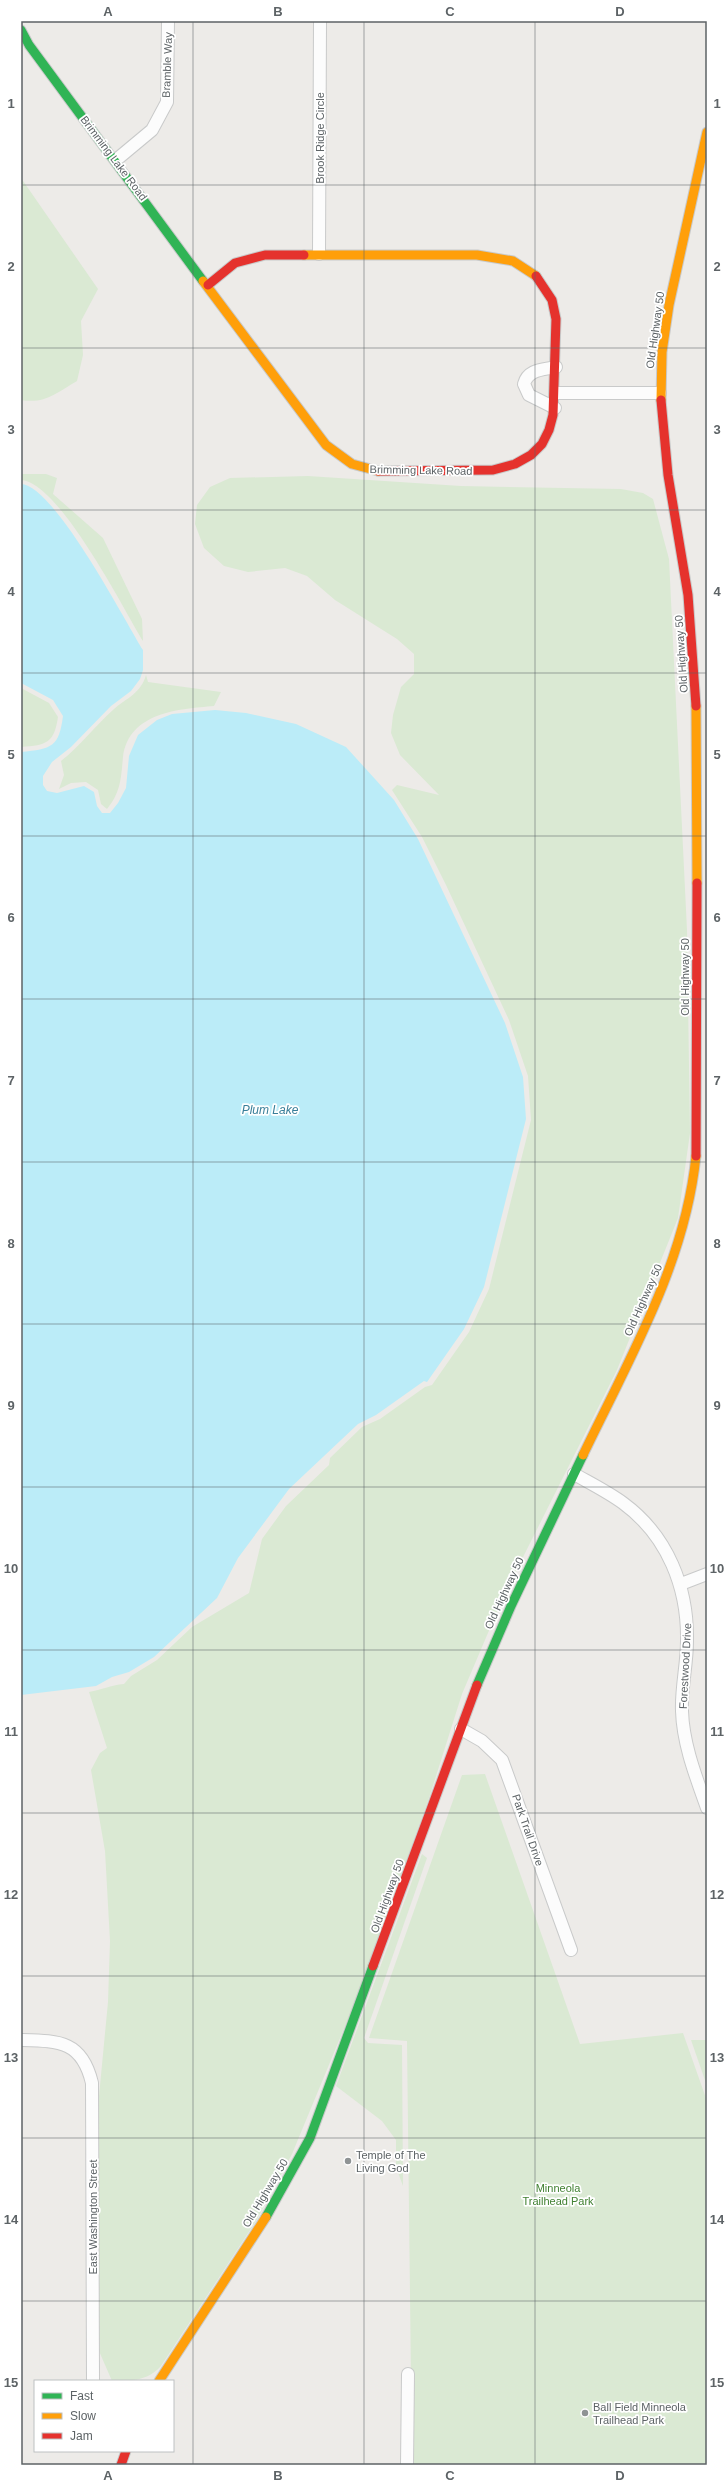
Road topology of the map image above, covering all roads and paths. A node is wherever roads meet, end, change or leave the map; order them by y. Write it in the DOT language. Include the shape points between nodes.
graph roads {
  1 [pos="168,21"];
  2 [pos="320,21"];
  3 [pos="21,30"];
  4 [pos="707,132"];
  5 [pos="116,160"];
  6 [pos="319,254"];
  7 [pos="208,285"];
  8 [pos="556,367"];
  9 [pos="558,393"];
  10 [pos="660,393"];
  11 [pos="555,408"];
  12 [pos="696,797"];
  13 [pos="707,797"];
  14 [pos="574,1474"];
  15 [pos="707,1574"];
  16 [pos="681,1584"];
  17 [pos="461,1729"];
  18 [pos="707,1808"];
  19 [pos="571,1950"];
  20 [pos="21,2040"];
  21 [pos="408,2374"];
  22 [pos="93,2380"];
  23 [pos="160,2380"];
  24 [pos="126,2452"];
  25 [pos="121,2465"];
  26 [pos="407,2465"];
  1 -- 5 [label="street, Bramble Way" via="167,102 152,130"];
  2 -- 6 [label="street, Brook Ridge Circle"];
  3 -- 5 [label="main road, Brimming Lake Road" via="29,45"];
  4 -- 10 [label="main road, Old Highway 50" via="669,305 662,352"];
  5 -- 7 [label="main road, Brimming Lake Road"];
  6 -- 7 [label="main road, Brimming Lake Road" via="265,255 245,259 235,263"];
  6 -- 8 [label="main road, Brimming Lake Road" via="477,255 513,261 536,276 552,300 556,313"];
  7 -- 11 [label="main road, Brimming Lake Road" via="330,451 358,468 377,471 507,468 519,463 539,448 550,428"];
  8 -- 9 [label="main road, Brimming Lake Road"];
  8 -- 11 [label="street" via="532,372 524,384 529,395"];
  9 -- 10 [label="street"];
  9 -- 11 [label="main road, Brimming Lake Road"];
  10 -- 12 [label="main road, Old Highway 50" via="666,465 692,640 696,699"];
  12 -- 13 [label="main road"];
  12 -- 14 [label="main road, Old Highway 50" via="698,1132 692,1199 681,1242 664,1285"];
  14 -- 16 [label="street, Forestwood Drive" via="623,1503 636,1514 661,1544"];
  14 -- 17 [label="main road, Old Highway 50" via="507,1613 485,1663"];
  15 -- 16 [label="street"];
  16 -- 18 [label="street, Forestwood Drive" via="687,1618 682,1684 684,1730"];
  17 -- 19 [label="street, Park Trail Drive" via="482,1742 502,1760"];
  17 -- 23 [label="main road, Old Highway 50" via="310,2138 266,2216"];
  20 -- 22 [label="street, East Washington Street" via="62,2043 75,2050 88,2066 92,2083"];
  21 -- 26 [label="street"];
  24 -- 25 [label="main road"];
}
